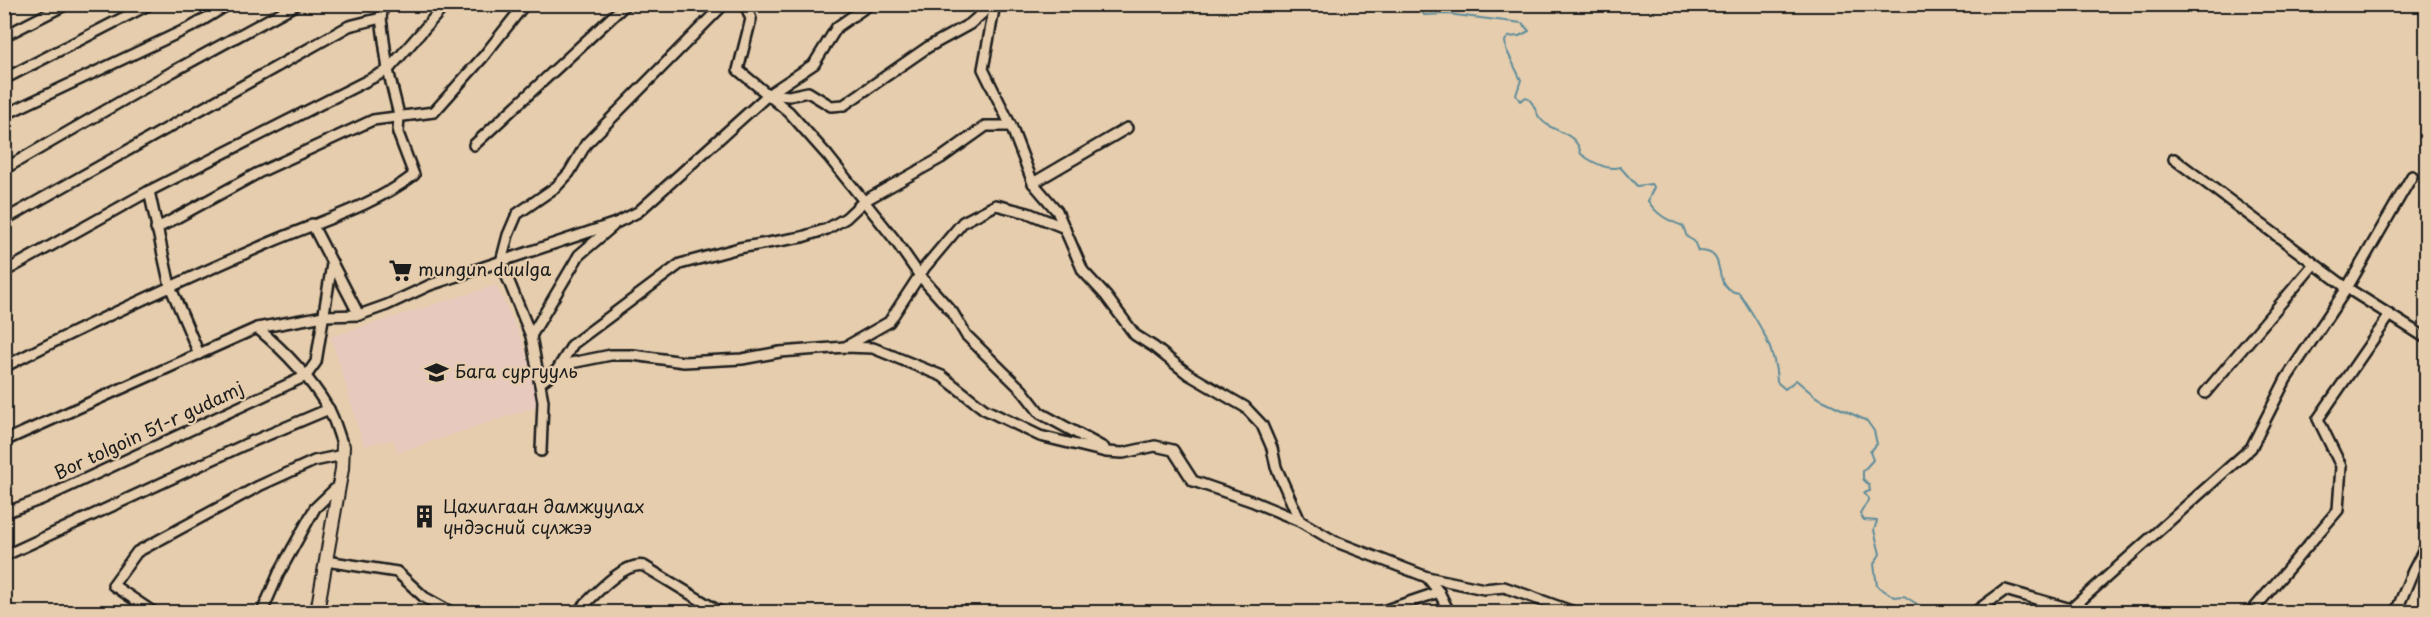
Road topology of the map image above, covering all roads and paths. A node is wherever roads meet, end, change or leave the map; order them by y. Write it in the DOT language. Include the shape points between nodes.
graph roads {
  1 [pos="67,4"];
  2 [pos="150,4"];
  3 [pos="229,4"];
  4 [pos="297,4"];
  5 [pos="383,4"];
  6 [pos="446,4"];
  7 [pos="525,4"];
  8 [pos="626,4"];
  9 [pos="724,4"];
  10 [pos="744,4"];
  11 [pos="870,4"];
  12 [pos="994,4"];
  13 [pos="381,18"];
  14 [pos="4,36"];
  15 [pos="388,70"];
  16 [pos="4,79"];
  17 [pos="769,94"];
  18 [pos="4,115"];
  19 [pos="399,116"];
  20 [pos="1011,126"];
  21 [pos="1127,128"];
  22 [pos="474,145"];
  23 [pos="2174,159"];
  24 [pos="4,169"];
  25 [pos="2412,176"];
  26 [pos="1033,183"];
  27 [pos="149,191"];
  28 [pos="864,201"];
  29 [pos="4,220"];
  30 [pos="616,223"];
  31 [pos="312,224"];
  32 [pos="1065,228"];
  33 [pos="156,229"];
  34 [pos="501,262"];
  35 [pos="332,264"];
  36 [pos="2314,264"];
  37 [pos="4,272"];
  38 [pos="920,276"];
  39 [pos="170,286"];
  40 [pos="2347,288"];
  41 [pos="324,315"];
  42 [pos="359,315"];
  43 [pos="2390,315"];
  44 [pos="257,328"];
  45 [pos="531,336"];
  46 [pos="2427,338"];
  47 [pos="845,348"];
  48 [pos="198,354"];
  49 [pos="4,367"];
  50 [pos="557,370"];
  51 [pos="306,376"];
  52 [pos="540,383"];
  53 [pos="2205,393"];
  54 [pos="329,409"];
  55 [pos="4,441"];
  56 [pos="343,451"];
  57 [pos="541,451"];
  58 [pos="1123,453"];
  59 [pos="338,486"];
  60 [pos="4,513"];
  61 [pos="1300,521"];
  62 [pos="2427,546"];
  63 [pos="4,556"];
  64 [pos="326,561"];
  65 [pos="1427,577"];
  66 [pos="1439,592"];
  67 [pos="153,612"];
  68 [pos="261,612"];
  69 [pos="317,612"];
  70 [pos="451,612"];
  71 [pos="577,612"];
  72 [pos="720,612"];
  73 [pos="1380,612"];
  74 [pos="1449,612"];
  75 [pos="1574,612"];
  76 [pos="1975,612"];
  77 [pos="2253,612"];
  78 [pos="2397,612"];
  1 -- 14 [label="street"];
  2 -- 16 [label="street"];
  3 -- 18 [label="street" via="193,26"];
  4 -- 24 [label="street"];
  5 -- 13 [label="street"];
  6 -- 15 [label="street"];
  7 -- 19 [label="street" via="434,112"];
  8 -- 22 [label="street"];
  9 -- 34 [label="street" via="586,144 556,187 517,214"];
  10 -- 17 [label="street" via="751,19 738,70"];
  11 -- 17 [label="street" via="837,27 814,64"];
  12 -- 17 [label="street" via="970,24 928,47 844,105 831,106 808,92 789,96"];
  12 -- 20 [label="street" via="983,69"];
  13 -- 15 [label="street"];
  13 -- 29 [label="street" via="349,26"];
  15 -- 19 [label="street"];
  15 -- 27 [label="street"];
  17 -- 28 [label="street" via="789,112"];
  17 -- 30 [label="street" via="638,212"];
  19 -- 31 [label="street" via="398,133 414,175 357,206"];
  19 -- 33 [label="street" via="373,120 279,163"];
  20 -- 26 [label="street"];
  20 -- 28 [label="street" via="986,126 941,158"];
  21 -- 26 [label="street"];
  23 -- 36 [label="street"];
  25 -- 40 [label="street"];
  26 -- 32 [label="street" via="1057,211"];
  27 -- 33 [label="street"];
  27 -- 37 [label="street"];
  28 -- 38 [label="street"];
  28 -- 50 [label="street" via="827,229 680,264 573,344"];
  30 -- 34 [label="street"];
  30 -- 45 [label="street" via="579,255"];
  31 -- 35 [label="street"];
  31 -- 39 [label="street"];
  32 -- 38 [label="street" via="996,205 963,222"];
  32 -- 61 [label="street" via="1083,270 1135,335 1188,374 1245,407 1262,425"];
  33 -- 39 [label="street"];
  34 -- 42 [label="street" via="430,285"];
  34 -- 45 [label="street"];
  35 -- 41 [label="street"];
  35 -- 42 [label="street"];
  36 -- 40 [label="street"];
  36 -- 53 [label="street"];
  38 -- 47 [label="street" via="889,322"];
  38 -- 58 [label="street" via="953,312 966,335 1022,390 1040,414 1101,447"];
  39 -- 48 [label="street"];
  39 -- 49 [label="street"];
  40 -- 43 [label="street"];
  40 -- 76 [label="street" via="2286,380 2251,448 2071,609 2005,590"];
  41 -- 42 [label="street"];
  41 -- 44 [label="street"];
  41 -- 51 [label="street" via="316,362"];
  43 -- 46 [label="street"];
  43 -- 77 [label="street" via="2318,419 2341,466 2338,510"];
  44 -- 48 [label="street"];
  44 -- 51 [label="street"];
  45 -- 52 [label="street"];
  47 -- 50 [label="street" via="684,362 611,355"];
  47 -- 58 [label="street" via="873,348 922,366 942,376 984,409 1040,436"];
  48 -- 55 [label="street"];
  50 -- 52 [label="street"];
  51 -- 54 [label="street"];
  51 -- 60 [label="street, Bor tolgoin 51-r gudamj"];
  52 -- 57 [label="street"];
  54 -- 56 [label="street"];
  54 -- 63 [label="street"];
  56 -- 59 [label="street"];
  56 -- 67 [label="street" via="259,486 137,552 112,585"];
  58 -- 61 [label="street" via="1155,446 1173,450 1193,481"];
  59 -- 64 [label="street"];
  59 -- 68 [label="street" via="315,508"];
  61 -- 65 [label="street" via="1334,541"];
  62 -- 78 [label="street"];
  64 -- 69 [label="street"];
  64 -- 70 [label="street" via="397,572 424,597"];
  65 -- 66 [label="street"];
  65 -- 75 [label="street" via="1484,589 1504,587"];
  66 -- 73 [label="street"];
  66 -- 74 [label="street"];
  71 -- 72 [label="street" via="619,573 638,564"];
}
